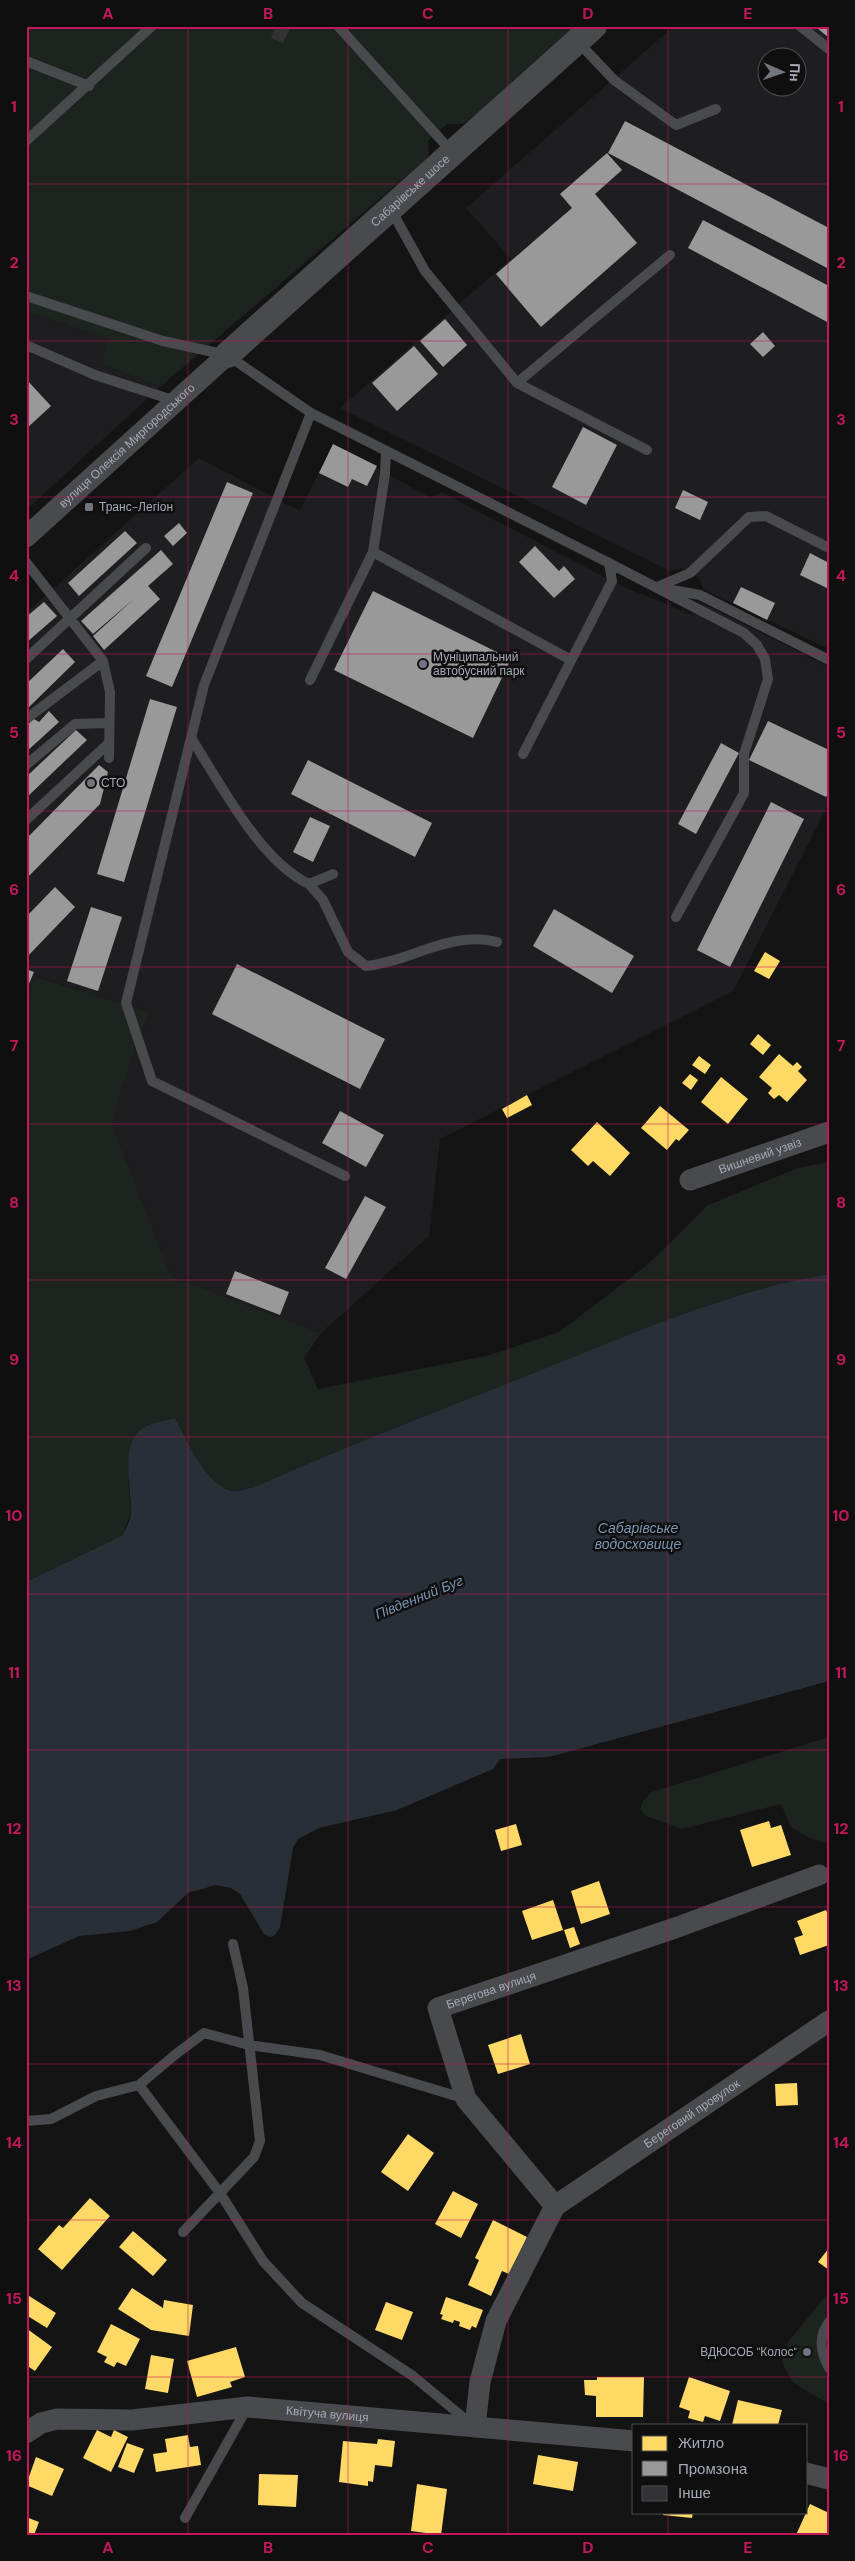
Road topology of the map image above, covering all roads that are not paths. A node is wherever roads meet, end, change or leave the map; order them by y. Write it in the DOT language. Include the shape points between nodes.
graph roads {
  1 [pos="152,26"];
  2 [pos="338,26"];
  3 [pos="800,26"];
  4 [pos="585,34"];
  5 [pos="829,49"];
  6 [pos="26,61"];
  7 [pos="89,86"];
  8 [pos="716,110"];
  9 [pos="26,142"];
  10 [pos="452,152"];
  11 [pos="390,207"];
  12 [pos="670,255"];
  13 [pos="26,296"];
  14 [pos="26,345"];
  15 [pos="227,355"];
  16 [pos="517,383"];
  17 [pos="176,400"];
  18 [pos="312,413"];
  19 [pos="647,450"];
  20 [pos="386,451"];
  21 [pos="26,536"];
  22 [pos="146,548"];
  23 [pos="829,548"];
  24 [pos="373,552"];
  25 [pos="26,562"];
  26 [pos="609,563"];
  27 [pos="656,586"];
  28 [pos="70,619"];
  29 [pos="26,659"];
  30 [pos="571,660"];
  31 [pos="829,660"];
  32 [pos="103,661"];
  33 [pos="310,680"];
  34 [pos="26,719"];
  35 [pos="109,723"];
  36 [pos="191,738"];
  37 [pos="109,744"];
  38 [pos="522,754"];
  39 [pos="109,758"];
  40 [pos="26,765"];
  41 [pos="26,820"];
  42 [pos="333,874"];
  43 [pos="309,884"];
  44 [pos="676,917"];
  45 [pos="497,942"];
  46 [pos="829,1132"];
  47 [pos="346,1176"];
  48 [pos="690,1180"];
  49 [pos="819,1875"];
  50 [pos="233,1944"];
  51 [pos="829,2021"];
  52 [pos="248,2045"];
  53 [pos="140,2086"];
  54 [pos="466,2099"];
  55 [pos="26,2121"];
  56 [pos="220,2192"];
  57 [pos="555,2206"];
  58 [pos="183,2232"];
  59 [pos="829,2322"];
  60 [pos="829,2368"];
  61 [pos="248,2407"];
  62 [pos="475,2426"];
  63 [pos="26,2433"];
  64 [pos="632,2441"];
  65 [pos="808,2474"];
  66 [pos="829,2479"];
  67 [pos="185,2518"];
  1 -- 7 [label="lane"];
  2 -- 10 [label="lane"];
  3 -- 5 [label="lane"];
  4 -- 8 [label="lane" via="614,80 676,125"];
  4 -- 10 [label="street, Сабарівське шосе"];
  6 -- 7 [label="lane"];
  7 -- 9 [label="lane"];
  10 -- 11 [label="street, Сабарівське шосе"];
  11 -- 15 [label="street, Сабарівське шосе"];
  11 -- 16 [label="lane" via="425,271"];
  12 -- 16 [label="lane"];
  13 -- 15 [label="lane" via="163,341"];
  14 -- 17 [label="lane" via="95,375"];
  15 -- 17 [label="street, вулиця Олексія Миргородського"];
  15 -- 18 [label="lane"];
  16 -- 19 [label="lane"];
  17 -- 21 [label="street, вулиця Олексія Миргородського"];
  18 -- 20 [label="lane"];
  18 -- 36 [label="lane" via="204,685"];
  20 -- 24 [label="lane"];
  20 -- 26 [label="lane"];
  22 -- 28 [label="lane"];
  23 -- 27 [label="lane" via="766,516 749,516 690,573"];
  24 -- 30 [label="lane"];
  24 -- 33 [label="lane"];
  25 -- 28 [label="lane"];
  26 -- 27 [label="lane"];
  26 -- 30 [label="lane" via="612,581"];
  27 -- 31 [label="lane" via="700,596"];
  27 -- 44 [label="lane" via="744,633 766,659 768,679 744,754 744,793"];
  28 -- 29 [label="lane"];
  28 -- 32 [label="lane"];
  30 -- 38 [label="lane"];
  32 -- 34 [label="lane"];
  32 -- 35 [label="lane" via="110,692"];
  35 -- 37 [label="lane"];
  35 -- 40 [label="lane" via="75,724"];
  36 -- 43 [label="lane" via="249,829 293,876"];
  36 -- 47 [label="lane" via="126,1003 152,1081"];
  37 -- 39 [label="lane"];
  37 -- 41 [label="lane"];
  42 -- 43 [label="lane"];
  43 -- 45 [label="lane" via="323,900 348,952 366,966 452,942"];
  46 -- 48 [label="street, Вишневий узвіз"];
  49 -- 54 [label="street, Берегова вулиця" via="675,1928 438,2008"];
  50 -- 52 [label="lane" via="243,1988"];
  51 -- 57 [label="street, Береговий провулок"];
  52 -- 53 [label="lane" via="204,2033"];
  52 -- 54 [label="lane" via="320,2055"];
  52 -- 56 [label="lane" via="260,2141 254,2157"];
  53 -- 55 [label="lane" via="96,2096 52,2119"];
  53 -- 56 [label="lane"];
  54 -- 57 [label="street, Берегова вулиця"];
  56 -- 58 [label="lane"];
  56 -- 62 [label="lane" via="263,2261 302,2303 413,2376"];
  57 -- 62 [label="street" via="496,2321 480,2382"];
  59 -- 60 [label="lane" via="824,2328 820,2352"];
  61 -- 62 [label="street, Квітуча вулиця"];
  61 -- 63 [label="street, Квітуча вулиця" via="132,2420 57,2419 41,2423"];
  61 -- 67 [label="lane"];
  62 -- 64 [label="street, Квітуча вулиця"];
  65 -- 66 [label="street"];
}
